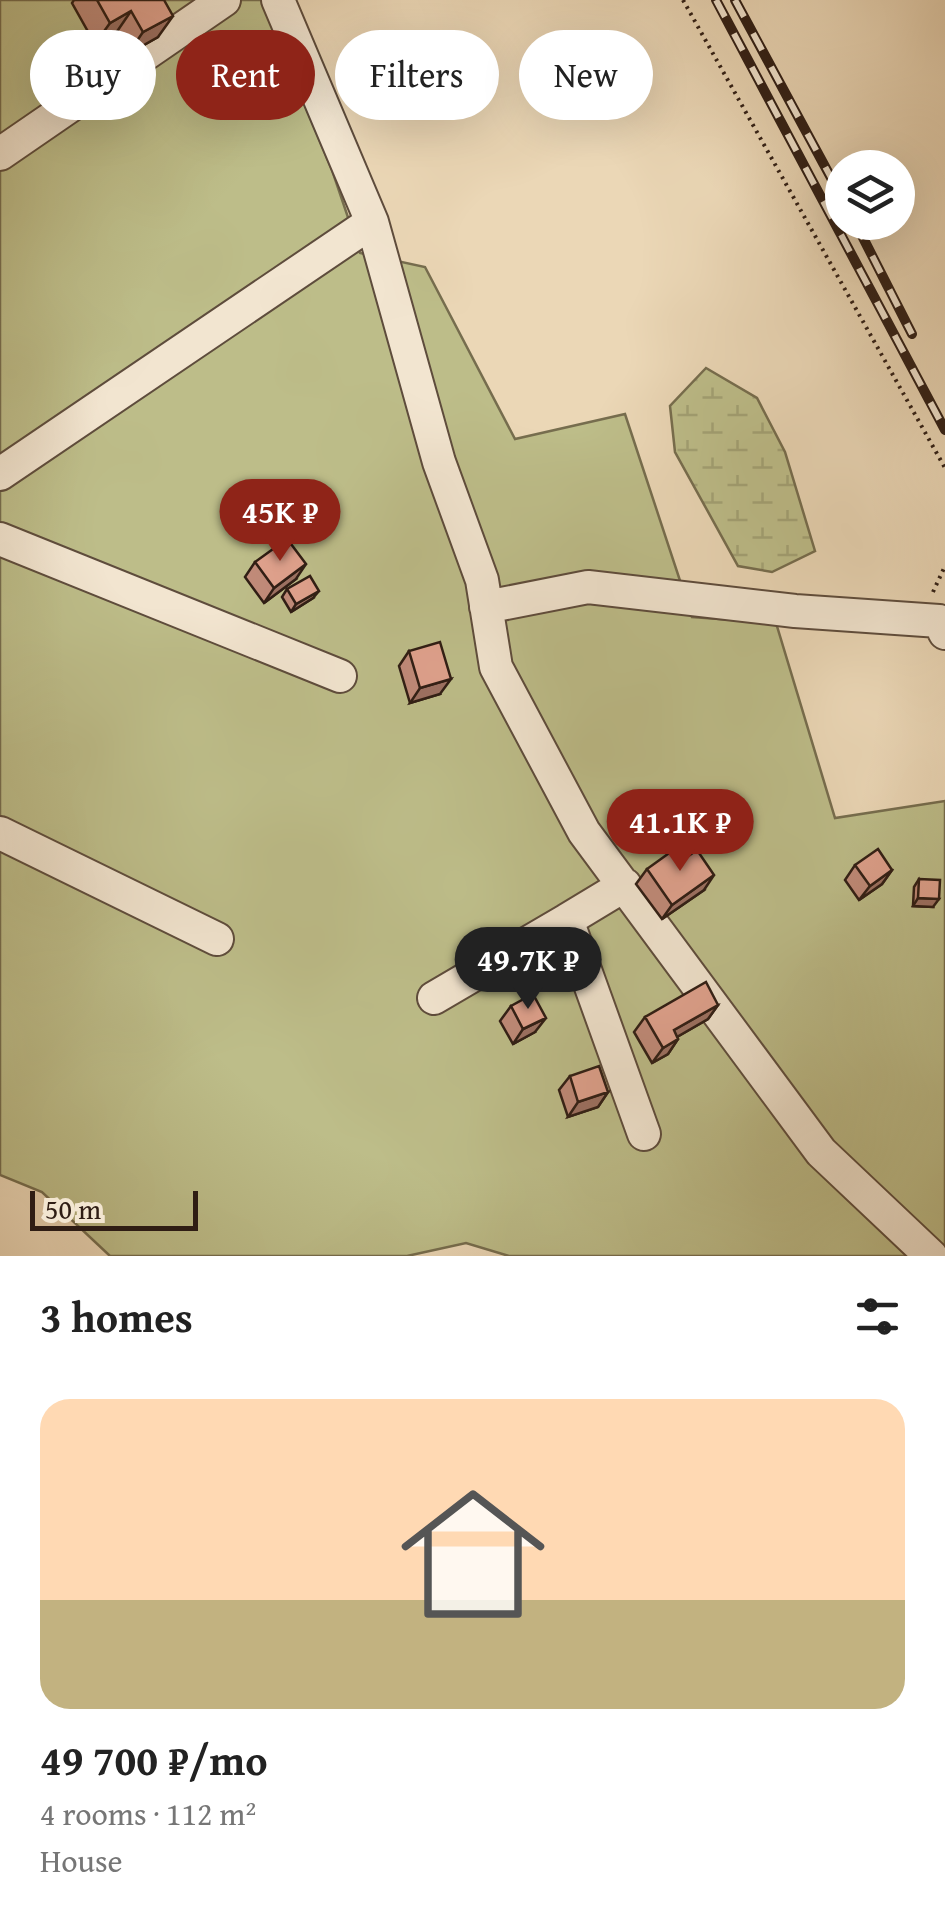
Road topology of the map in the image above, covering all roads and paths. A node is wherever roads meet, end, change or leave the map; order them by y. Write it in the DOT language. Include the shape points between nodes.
graph roads {
  1 [pos="224,0"];
  2 [pos="278,0"];
  3 [pos="683,0"];
  4 [pos="0,154"];
  5 [pos="372,222"];
  6 [pos="945,468"];
  7 [pos="0,474"];
  8 [pos="0,539"];
  9 [pos="486,607"];
  10 [pos="945,633"];
  11 [pos="340,676"];
  12 [pos="0,833"];
  13 [pos="625,884"];
  14 [pos="566,920"];
  15 [pos="216,939"];
  16 [pos="434,998"];
  17 [pos="644,1134"];
  18 [pos="931,1256"];
  1 -- 4 [label="lane"];
  2 -- 5 [label="lane"];
  3 -- 6 [label="path"];
  5 -- 7 [label="lane"];
  5 -- 9 [label="lane"];
  8 -- 11 [label="lane"];
  9 -- 10 [label="lane" via="588,587 938,621"];
  9 -- 13 [label="lane" via="496,667 584,832"];
  12 -- 15 [label="lane"];
  13 -- 14 [label="lane"];
  13 -- 18 [label="lane" via="821,1152"];
  14 -- 16 [label="lane"];
  14 -- 17 [label="lane"];
}
